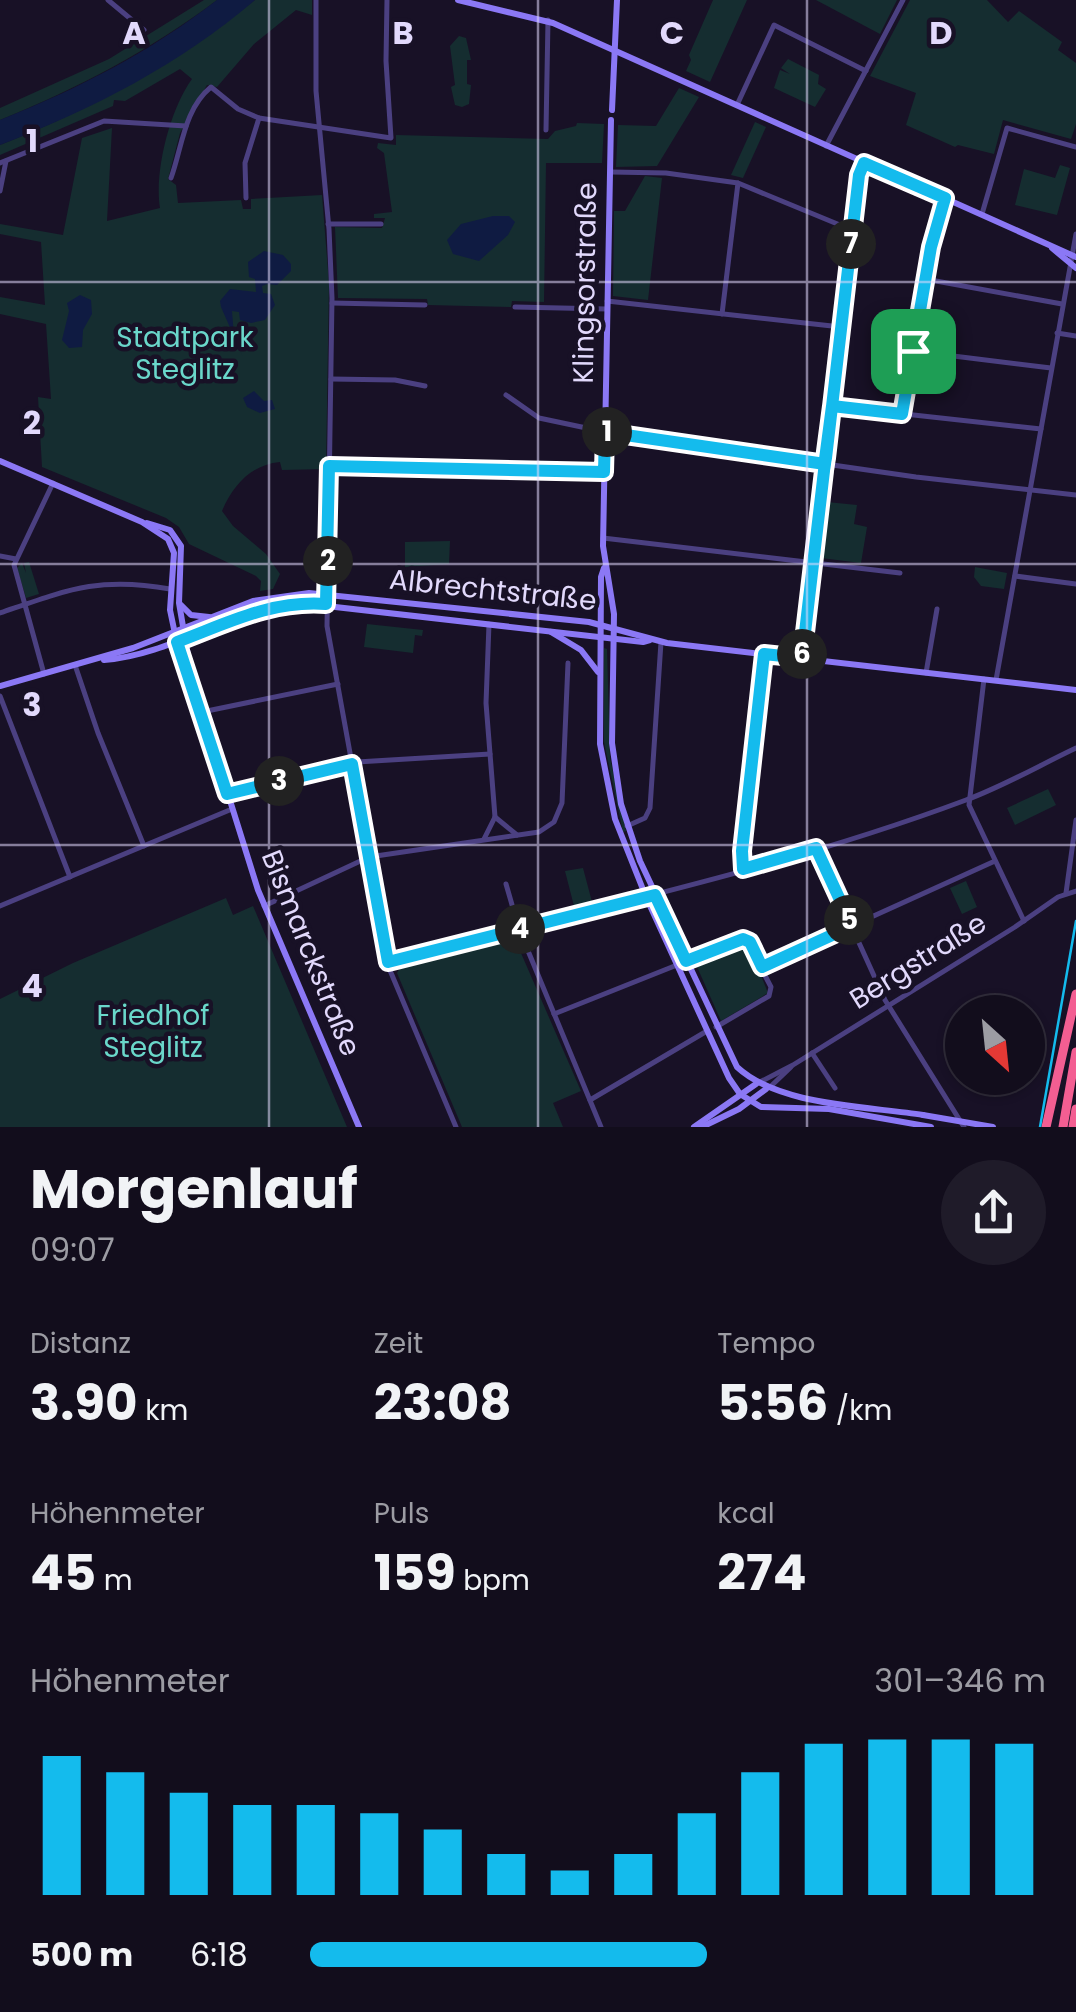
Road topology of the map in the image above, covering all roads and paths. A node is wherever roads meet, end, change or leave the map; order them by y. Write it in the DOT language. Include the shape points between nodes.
graph roads {
  1 [pos="108,0"];
  2 [pos="316,0"];
  3 [pos="387,0"];
  4 [pos="458,0"];
  5 [pos="618,0"];
  6 [pos="903,0"];
  7 [pos="548,20"];
  8 [pos="144,30"];
  9 [pos="615,50"];
  10 [pos="866,72"];
  11 [pos="737,106"];
  12 [pos="612,110"];
  13 [pos="258,118"];
  14 [pos="611,120"];
  15 [pos="186,126"];
  16 [pos="318,128"];
  17 [pos="546,130"];
  18 [pos="826,146"];
  19 [pos="1076,147"];
  20 [pos="3,162"];
  21 [pos="864,163"];
  22 [pos="609,172"];
  23 [pos="171,178"];
  24 [pos="738,182"];
  25 [pos="0,187"];
  26 [pos="246,198"];
  27 [pos="945,198"];
  28 [pos="982,215"];
  29 [pos="328,224"];
  30 [pos="381,224"];
  31 [pos="852,230"];
  32 [pos="1076,234"];
  33 [pos="1073,261"];
  34 [pos="925,279"];
  35 [pos="332,303"];
  36 [pos="1062,304"];
  37 [pos="425,305"];
  38 [pos="607,305"];
  39 [pos="515,307"];
  40 [pos="722,314"];
  41 [pos="841,327"];
  42 [pos="1057,332"];
  43 [pos="1076,336"];
  44 [pos="913,351"];
  45 [pos="1051,368"];
  46 [pos="330,379"];
  47 [pos="425,386"];
  48 [pos="506,396"];
  49 [pos="832,406"];
  50 [pos="902,414"];
  51 [pos="1040,429"];
  52 [pos="605,432"];
  53 [pos="0,461"];
  54 [pos="825,464"];
  55 [pos="329,466"];
  56 [pos="604,472"];
  57 [pos="53,483"];
  58 [pos="1030,490"];
  59 [pos="1076,495"];
  60 [pos="142,522"];
  61 [pos="603,538"];
  62 [pos="0,556"];
  63 [pos="16,559"];
  64 [pos="814,563"];
  65 [pos="604,567"];
  66 [pos="900,573"];
  67 [pos="1014,576"];
  68 [pos="1076,584"];
  69 [pos="170,589"];
  70 [pos="327,594"];
  71 [pos="179,603"];
  72 [pos="25,604"];
  73 [pos="326,604"];
  74 [pos="937,609"];
  75 [pos="485,610"];
  76 [pos="0,613"];
  77 [pos="215,617"];
  78 [pos="487,623"];
  79 [pos="600,624"];
  80 [pos="613,627"];
  81 [pos="184,629"];
  82 [pos="546,630"];
  83 [pos="600,636"];
  84 [pos="176,637"];
  85 [pos="186,638"];
  86 [pos="612,638"];
  87 [pos="651,640"];
  88 [pos="660,642"];
  89 [pos="764,654"];
  90 [pos="802,658"];
  91 [pos="568,663"];
  92 [pos="75,665"];
  93 [pos="926,672"];
  94 [pos="44,674"];
  95 [pos="600,677"];
  96 [pos="192,679"];
  97 [pos="984,679"];
  98 [pos="996,680"];
  99 [pos="338,684"];
  100 [pos="0,686"];
  101 [pos="1076,690"];
  102 [pos="0,696"];
  103 [pos="202,712"];
  104 [pos="1076,748"];
  105 [pos="490,754"];
  106 [pos="352,764"];
  107 [pos="227,794"];
  108 [pos="970,799"];
  109 [pos="232,809"];
  110 [pos="495,817"];
  111 [pos="1076,820"];
  112 [pos="627,826"];
  113 [pos="520,836"];
  114 [pos="482,842"];
  115 [pos="144,846"];
  116 [pos="816,848"];
  117 [pos="369,858"];
  118 [pos="995,861"];
  119 [pos="743,869"];
  120 [pos="70,877"];
  121 [pos="506,884"];
  122 [pos="1076,890"];
  123 [pos="1066,894"];
  124 [pos="655,895"];
  125 [pos="646,897"];
  126 [pos="0,906"];
  127 [pos="264,906"];
  128 [pos="1024,920"];
  129 [pos="852,926"];
  130 [pos="519,930"];
  131 [pos="686,961"];
  132 [pos="388,962"];
  133 [pos="677,965"];
  134 [pos="762,967"];
  135 [pos="1076,994"];
  136 [pos="888,1006"];
  137 [pos="554,1014"];
  138 [pos="716,1026"];
  139 [pos="707,1032"];
  140 [pos="1076,1052"];
  141 [pos="812,1053"];
  142 [pos="793,1065"];
  143 [pos="741,1071"];
  144 [pos="729,1078"];
  145 [pos="756,1084"];
  146 [pos="767,1088"];
  147 [pos="835,1088"];
  148 [pos="740,1094"];
  149 [pos="590,1100"];
  150 [pos="749,1102"];
  151 [pos="1076,1110"];
  152 [pos="922,1125"];
  153 [pos="359,1127"];
  154 [pos="456,1127"];
  155 [pos="601,1127"];
  156 [pos="694,1127"];
  157 [pos="702,1127"];
  158 [pos="931,1127"];
  159 [pos="964,1127"];
  160 [pos="993,1127"];
  161 [pos="1046,1127"];
  162 [pos="1062,1127"];
  163 [pos="1073,1127"];
  1 -- 8 [label="street"];
  2 -- 16 [label="street"];
  3 -- 16 [label="street" via="391,138"];
  4 -- 7 [label="main road"];
  5 -- 9 [label="main road"];
  6 -- 10 [label="street"];
  7 -- 9 [label="main road"];
  7 -- 17 [label="street"];
  9 -- 11 [label="main road"];
  9 -- 12 [label="main road"];
  10 -- 11 [label="street" via="776,25"];
  10 -- 18 [label="street"];
  11 -- 18 [label="main road"];
  13 -- 15 [label="street" via="210,87"];
  13 -- 16 [label="street"];
  13 -- 26 [label="street" via="245,163"];
  14 -- 22 [label="main road, Klingsorstraße"];
  15 -- 20 [label="street" via="104,121"];
  15 -- 23 [label="street"];
  16 -- 29 [label="street"];
  18 -- 21 [label="main road"];
  19 -- 28 [label="street" via="1007,128"];
  20 -- 25 [label="street"];
  21 -- 27 [label="main road"];
  21 -- 31 [label="street"];
  22 -- 24 [label="street"];
  22 -- 38 [label="main road, Klingsorstraße"];
  24 -- 31 [label="street"];
  24 -- 40 [label="street"];
  27 -- 28 [label="main road"];
  27 -- 34 [label="street"];
  28 -- 33 [label="main road" via="1063,249"];
  29 -- 30 [label="street"];
  29 -- 35 [label="street"];
  31 -- 41 [label="street"];
  32 -- 33 [label="street"];
  33 -- 36 [label="street"];
  34 -- 36 [label="street"];
  34 -- 44 [label="street"];
  35 -- 37 [label="street"];
  35 -- 46 [label="street"];
  36 -- 42 [label="street"];
  38 -- 39 [label="street"];
  38 -- 40 [label="street"];
  38 -- 52 [label="main road, Klingsorstraße"];
  40 -- 41 [label="street"];
  41 -- 49 [label="street"];
  42 -- 43 [label="street"];
  42 -- 45 [label="street"];
  44 -- 45 [label="street"];
  44 -- 50 [label="street"];
  45 -- 51 [label="street"];
  46 -- 47 [label="street"];
  46 -- 55 [label="street"];
  48 -- 52 [label="street" via="539,418"];
  49 -- 50 [label="street"];
  49 -- 54 [label="street"];
  50 -- 51 [label="street"];
  51 -- 58 [label="street"];
  52 -- 54 [label="street"];
  52 -- 56 [label="main road, Klingsorstraße"];
  53 -- 57 [label="main road"];
  54 -- 58 [label="street"];
  54 -- 64 [label="street"];
  55 -- 56 [label="street"];
  55 -- 70 [label="street"];
  56 -- 61 [label="main road, Klingsorstraße"];
  57 -- 60 [label="main road"];
  57 -- 63 [label="street"];
  58 -- 59 [label="street"];
  58 -- 67 [label="street"];
  60 -- 69 [label="main road, Bismarckstraße" via="172,547"];
  60 -- 71 [label="main road, Bismarckstraße" via="170,530 181,546"];
  61 -- 64 [label="street"];
  61 -- 65 [label="main road, Klingsorstraße"];
  62 -- 63 [label="street"];
  63 -- 72 [label="street"];
  64 -- 66 [label="street"];
  64 -- 90 [label="street"];
  65 -- 79 [label="main road, Klingsorstraße"];
  65 -- 80 [label="main road, Klingsorstraße"];
  67 -- 68 [label="street"];
  67 -- 98 [label="street"];
  69 -- 72 [label="street" via="103,583"];
  69 -- 84 [label="main road, Bismarckstraße"];
  70 -- 73 [label="street"];
  70 -- 75 [label="main road, Albrechtstraße"];
  70 -- 77 [label="main road, Albrechtstraße" via="263,598"];
  71 -- 77 [label="main road" via="194,616"];
  71 -- 81 [label="main road, Bismarckstraße"];
  72 -- 76 [label="street"];
  72 -- 94 [label="street"];
  73 -- 78 [label="main road, Albrechtstraße"];
  73 -- 85 [label="main road, Albrechtstraße" via="262,608"];
  73 -- 99 [label="street"];
  74 -- 93 [label="street"];
  75 -- 78 [label="main road"];
  75 -- 79 [label="main road, Albrechtstraße"];
  77 -- 81 [label="main road, Albrechtstraße"];
  78 -- 82 [label="main road, Albrechtstraße"];
  78 -- 105 [label="street"];
  79 -- 80 [label="main road, Albrechtstraße"];
  79 -- 83 [label="main road, Klingsorstraße"];
  80 -- 86 [label="main road, Klingsorstraße"];
  80 -- 87 [label="main road, Albrechtstraße"];
  81 -- 84 [label="main road, Albrechtstraße"];
  81 -- 85 [label="main road, Bismarckstraße"];
  82 -- 83 [label="main road, Albrechtstraße"];
  82 -- 95 [label="main road" via="581,650"];
  83 -- 86 [label="main road, Albrechtstraße"];
  83 -- 95 [label="main road, Klingsorstraße"];
  84 -- 85 [label="main road, Albrechtstraße"];
  84 -- 92 [label="main road" via="121,659"];
  84 -- 96 [label="main road, Bismarckstraße"];
  85 -- 96 [label="main road, Bismarckstraße"];
  86 -- 87 [label="main road, Albrechtstraße"];
  86 -- 112 [label="main road, Klingsorstraße" via="612,743"];
  87 -- 88 [label="main road, Albrechtstraße"];
  88 -- 89 [label="main road, Albrechtstraße"];
  88 -- 112 [label="street" via="649,811"];
  89 -- 90 [label="main road, Albrechtstraße"];
  89 -- 119 [label="street"];
  90 -- 93 [label="main road, Albrechtstraße"];
  91 -- 113 [label="street" via="560,814 547,828"];
  92 -- 94 [label="main road"];
  92 -- 115 [label="street"];
  93 -- 97 [label="main road, Albrechtstraße"];
  94 -- 100 [label="main road"];
  95 -- 125 [label="main road, Klingsorstraße" via="600,744 614,820"];
  96 -- 103 [label="main road, Bismarckstraße"];
  97 -- 98 [label="main road, Albrechtstraße"];
  97 -- 108 [label="street"];
  98 -- 101 [label="main road, Albrechtstraße"];
  99 -- 103 [label="street"];
  99 -- 106 [label="street"];
  102 -- 120 [label="street"];
  103 -- 107 [label="main road, Bismarckstraße"];
  104 -- 108 [label="street"];
  105 -- 106 [label="street"];
  105 -- 110 [label="street"];
  106 -- 107 [label="street"];
  106 -- 117 [label="street"];
  107 -- 109 [label="main road, Bismarckstraße"];
  108 -- 116 [label="street"];
  108 -- 118 [label="street"];
  109 -- 115 [label="street"];
  109 -- 127 [label="main road, Bismarckstraße"];
  110 -- 113 [label="street"];
  110 -- 114 [label="street"];
  111 -- 123 [label="street"];
  112 -- 124 [label="main road, Klingsorstraße"];
  113 -- 114 [label="street"];
  114 -- 117 [label="street"];
  115 -- 120 [label="street"];
  116 -- 119 [label="street"];
  116 -- 129 [label="street"];
  117 -- 127 [label="street"];
  117 -- 132 [label="street"];
  118 -- 128 [label="street"];
  118 -- 129 [label="street"];
  119 -- 124 [label="street"];
  120 -- 126 [label="street"];
  121 -- 130 [label="street"];
  122 -- 123 [label="street, Bergstraße"];
  123 -- 128 [label="street, Bergstraße"];
  124 -- 125 [label="street"];
  124 -- 131 [label="main road, Klingsorstraße"];
  125 -- 130 [label="street"];
  125 -- 133 [label="main road, Klingsorstraße"];
  127 -- 153 [label="main road, Bismarckstraße"];
  128 -- 136 [label="street, Bergstraße"];
  129 -- 134 [label="street"];
  129 -- 136 [label="street"];
  130 -- 132 [label="street"];
  130 -- 137 [label="street"];
  131 -- 134 [label="street" via="743,939"];
  131 -- 138 [label="main road, Klingsorstraße"];
  132 -- 154 [label="street"];
  133 -- 137 [label="street"];
  133 -- 139 [label="main road, Klingsorstraße"];
  134 -- 138 [label="street" via="769,996"];
  135 -- 161 [label="highway"];
  136 -- 141 [label="street, Bergstraße"];
  136 -- 159 [label="street"];
  137 -- 149 [label="street"];
  138 -- 143 [label="main road, Klingsorstraße"];
  139 -- 144 [label="main road, Klingsorstraße"];
  139 -- 149 [label="street"];
  140 -- 162 [label="highway"];
  141 -- 142 [label="street, Bergstraße"];
  141 -- 147 [label="street"];
  142 -- 145 [label="street, Bergstraße"];
  142 -- 146 [label="street, Bergstraße"];
  143 -- 144 [label="main road"];
  143 -- 145 [label="main road, Klingsorstraße"];
  144 -- 148 [label="main road, Klingsorstraße"];
  145 -- 146 [label="main road"];
  145 -- 148 [label="main road, Bergstraße"];
  146 -- 150 [label="main road, Bergstraße"];
  146 -- 160 [label="main road, bridge"];
  148 -- 150 [label="main road, Klingsorstraße"];
  148 -- 156 [label="main road, Bergstraße"];
  149 -- 155 [label="street"];
  150 -- 152 [label="main road"];
  150 -- 157 [label="main road, Bergstraße"];
  151 -- 163 [label="highway"];
  152 -- 158 [label="main road"];
}
